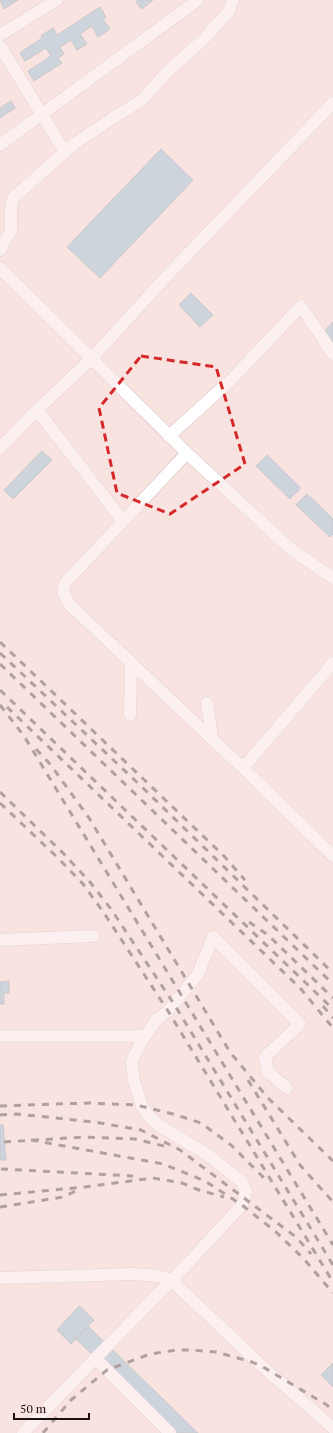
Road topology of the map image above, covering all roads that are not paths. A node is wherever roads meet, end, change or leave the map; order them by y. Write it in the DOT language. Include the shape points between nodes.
graph roads {
  1 [pos="57,0"];
  2 [pos="198,0"];
  3 [pos="233,0"];
  4 [pos="0,35"];
  5 [pos="0,46"];
  6 [pos="333,104"];
  7 [pos="42,114"];
  8 [pos="0,145"];
  9 [pos="65,152"];
  10 [pos="0,250"];
  11 [pos="0,268"];
  12 [pos="333,354"];
  13 [pos="92,358"];
  14 [pos="37,410"];
  15 [pos="170,436"];
  16 [pos="0,448"];
  17 [pos="187,453"];
  18 [pos="123,521"];
  19 [pos="333,578"];
  20 [pos="129,660"];
  21 [pos="332,665"];
  22 [pos="207,703"];
  23 [pos="130,714"];
  24 [pos="212,738"];
  25 [pos="243,768"];
  26 [pos="333,856"];
  27 [pos="93,936"];
  28 [pos="0,940"];
  29 [pos="0,1036"];
  30 [pos="145,1036"];
  31 [pos="287,1088"];
  32 [pos="0,1278"];
  33 [pos="171,1280"];
  34 [pos="95,1358"];
  35 [pos="333,1428"];
  36 [pos="22,1433"];
  37 [pos="170,1433"];
  1 -- 4 [label="street"];
  2 -- 7 [label="street"];
  3 -- 9 [label="street" via="229,11 203,40 168,71 142,100"];
  5 -- 7 [label="street"];
  6 -- 13 [label="street" via="164,279"];
  7 -- 8 [label="street"];
  7 -- 9 [label="street"];
  9 -- 10 [label="street" via="13,198 11,230"];
  11 -- 13 [label="street"];
  12 -- 15 [label="street" via="301,306 231,380"];
  13 -- 14 [label="street"];
  13 -- 15 [label="street"];
  14 -- 16 [label="street"];
  14 -- 18 [label="street"];
  15 -- 17 [label="street"];
  17 -- 18 [label="street"];
  17 -- 19 [label="street" via="292,550"];
  18 -- 20 [label="street" via="65,583 63,592 70,605"];
  20 -- 23 [label="street"];
  20 -- 24 [label="street"];
  21 -- 25 [label="street"];
  22 -- 24 [label="street"];
  24 -- 25 [label="street"];
  25 -- 26 [label="street"];
  27 -- 28 [label="street"];
  29 -- 30 [label="street"];
  30 -- 31 [label="street" via="156,1020 168,1011 198,974 213,937 300,1024 265,1057 268,1072"];
  30 -- 33 [label="street" via="132,1061 134,1081 147,1114 157,1124 208,1155 242,1182 246,1192 242,1205"];
  32 -- 33 [label="street" via="134,1274"];
  33 -- 34 [label="street"];
  33 -- 35 [label="street" via="263,1367"];
  34 -- 36 [label="street"];
  34 -- 37 [label="street"];
}
